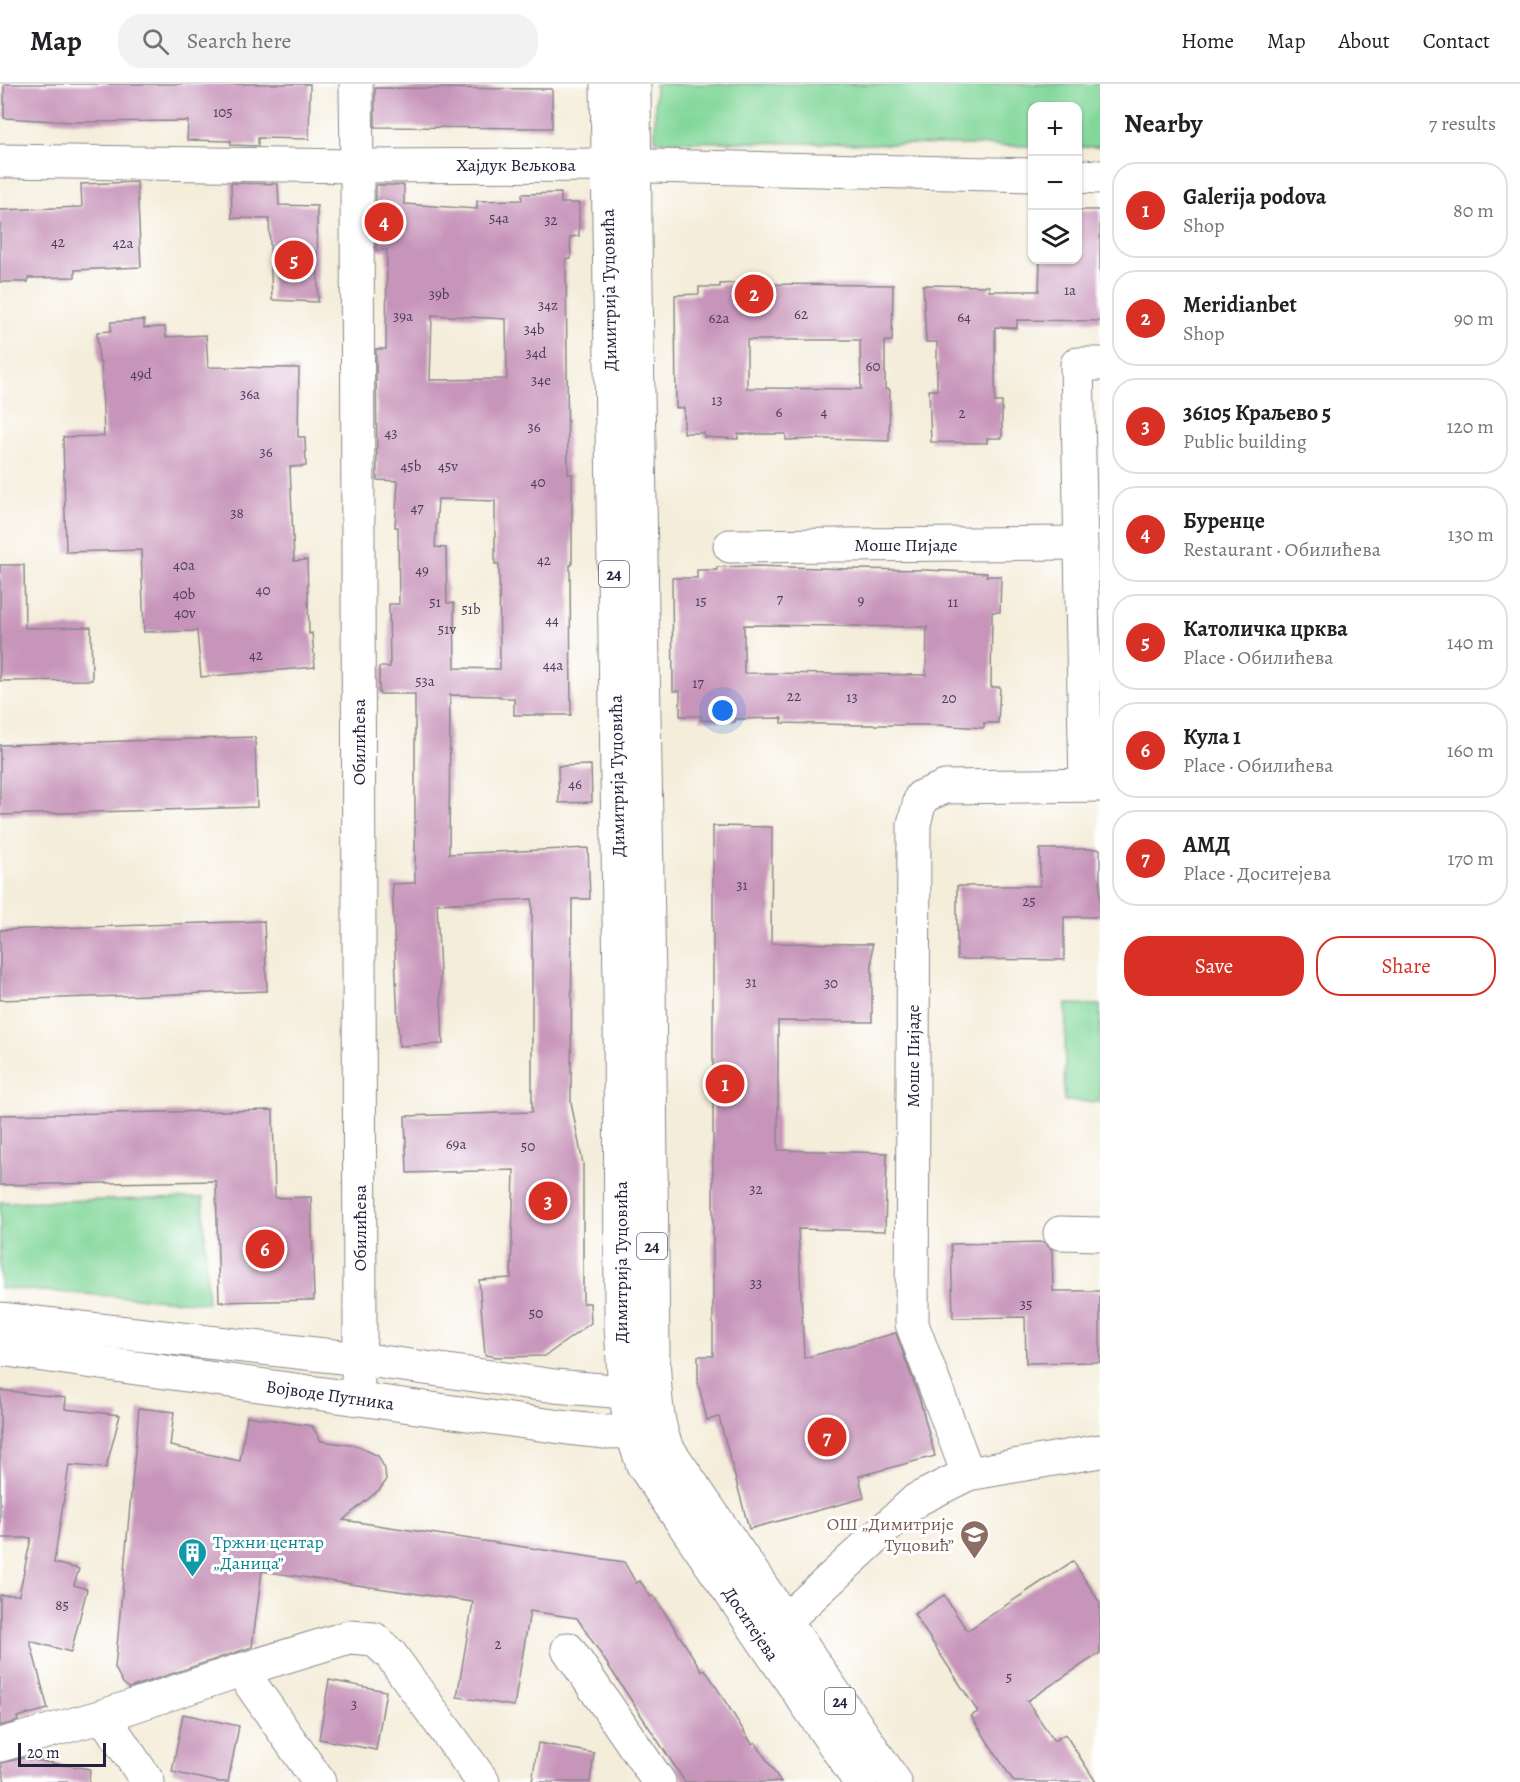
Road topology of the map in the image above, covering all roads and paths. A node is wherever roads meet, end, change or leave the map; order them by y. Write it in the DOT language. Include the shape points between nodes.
graph roads {
  1 [pos="356,84"];
  2 [pos="607,84"];
  3 [pos="634,84"];
  4 [pos="0,161"];
  5 [pos="357,165"];
  6 [pos="621,165"];
  7 [pos="1028,176"];
  8 [pos="1082,176"];
  9 [pos="1100,177"];
  10 [pos="1100,364"];
  11 [pos="1081,543"];
  12 [pos="730,546"];
  13 [pos="1093,785"];
  14 [pos="1060,1233"];
  15 [pos="1100,1234"];
  16 [pos="0,1319"];
  17 [pos="621,1327"];
  18 [pos="0,1349"];
  19 [pos="360,1359"];
  20 [pos="555,1386"];
  21 [pos="640,1393"];
  22 [pos="357,1399"];
  23 [pos="568,1428"];
  24 [pos="646,1432"];
  25 [pos="1100,1450"];
  26 [pos="643,1465"];
  27 [pos="968,1474"];
  28 [pos="785,1621"];
  29 [pos="568,1648"];
  30 [pos="241,1670"];
  31 [pos="103,1716"];
  32 [pos="0,1745"];
  33 [pos="148,1782"];
  34 [pos="319,1782"];
  35 [pos="483,1782"];
  36 [pos="659,1782"];
  37 [pos="860,1782"];
  38 [pos="895,1782"];
  1 -- 5 [label="street, Обилићева"];
  2 -- 6 [label="street, Димитрија Туцовића / 24"];
  3 -- 6 [label="street, Димитрија Туцовића / 24"];
  4 -- 5 [label="street, Хајдук Вељкова"];
  5 -- 6 [label="street, Хајдук Вељкова"];
  5 -- 19 [label="street, Обилићева"];
  6 -- 7 [label="street, Хајдук Вељкова"];
  6 -- 17 [label="street, Димитрија Туцовића / 24"];
  6 -- 21 [label="street, Димитрија Туцовића / 24" via="649,981 653,1356"];
  8 -- 9 [label="street"];
  10 -- 11 [label="street, Моше Пијаде" via="1077,364"];
  11 -- 12 [label="street, Моше Пијаде"];
  11 -- 13 [label="street, Моше Пијаде"];
  13 -- 27 [label="street, Моше Пијаде" via="945,787 921,796 914,824 912,1324"];
  14 -- 15 [label="street"];
  16 -- 19 [label="street, Војводе Путника"];
  17 -- 20 [label="street" via="608,1364 590,1377"];
  17 -- 21 [label="street, Димитрија Туцовића / 24"];
  18 -- 22 [label="street, Војводе Путника"];
  19 -- 20 [label="street, Војводе Путника"];
  19 -- 22 [label="street, Обилићева"];
  20 -- 21 [label="street, Војводе Путника"];
  21 -- 24 [label="street, Димитрија Туцовића / 24"];
  22 -- 23 [label="street, Војводе Путника"];
  23 -- 24 [label="street, Војводе Путника"];
  23 -- 26 [label="street" via="605,1439"];
  24 -- 26 [label="street, Димитрија Туцовића / 24"];
  24 -- 28 [label="street, Доситејева / 24" via="666,1446"];
  25 -- 27 [label="street, Доситејева"];
  26 -- 37 [label="street, Доситејева / 24"];
  27 -- 28 [label="street, Доситејева" via="916,1500"];
  28 -- 38 [label="street, Доситејева / 24"];
  29 -- 36 [label="street"];
  30 -- 31 [label="street"];
  30 -- 34 [label="street"];
  30 -- 35 [label="street" via="349,1637 374,1639 391,1655"];
  31 -- 32 [label="street"];
  31 -- 33 [label="street"];
}
